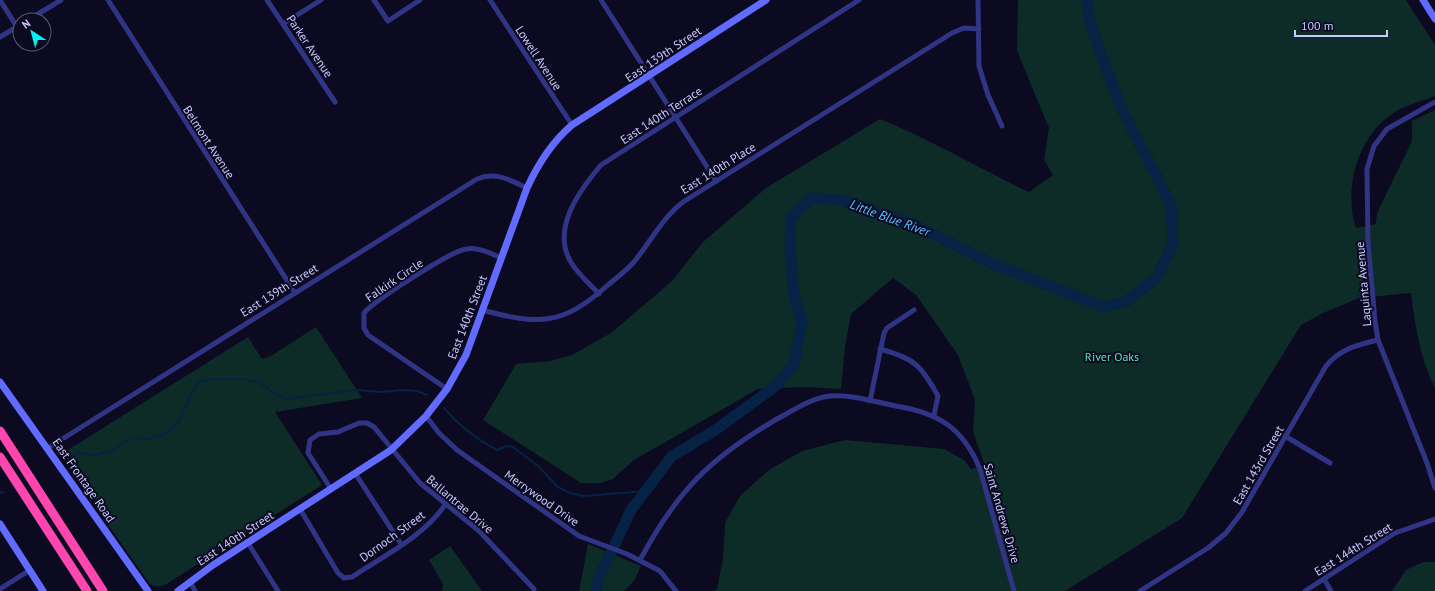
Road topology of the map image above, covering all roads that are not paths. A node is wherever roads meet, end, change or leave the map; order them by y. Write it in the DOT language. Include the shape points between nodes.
graph roads {
  1 [pos="0,0"];
  2 [pos="61,0"];
  3 [pos="108,0"];
  4 [pos="267,0"];
  5 [pos="321,0"];
  6 [pos="374,0"];
  7 [pos="420,0"];
  8 [pos="490,0"];
  9 [pos="601,0"];
  10 [pos="766,0"];
  11 [pos="859,0"];
  12 [pos="978,0"];
  13 [pos="1423,0"];
  14 [pos="41,12"];
  15 [pos="12,17"];
  16 [pos="1435,19"];
  17 [pos="283,24"];
  18 [pos="979,29"];
  19 [pos="12,30"];
  20 [pos="0,37"];
  21 [pos="649,76"];
  22 [pos="335,102"];
  23 [pos="1435,102"];
  24 [pos="676,117"];
  25 [pos="572,125"];
  26 [pos="1002,126"];
  27 [pos="716,181"];
  28 [pos="527,188"];
  29 [pos="501,258"];
  30 [pos="295,293"];
  31 [pos="599,294"];
  32 [pos="482,310"];
  33 [pos="914,310"];
  34 [pos="1378,340"];
  35 [pos="880,349"];
  36 [pos="0,382"];
  37 [pos="447,389"];
  38 [pos="870,401"];
  39 [pos="934,415"];
  40 [pos="426,416"];
  41 [pos="0,431"];
  42 [pos="1285,436"];
  43 [pos="48,448"];
  44 [pos="391,450"];
  45 [pos="0,457"];
  46 [pos="1330,463"];
  47 [pos="355,473"];
  48 [pos="1435,488"];
  49 [pos="331,489"];
  50 [pos="445,505"];
  51 [pos="300,509"];
  52 [pos="1435,519"];
  53 [pos="0,524"];
  54 [pos="248,543"];
  55 [pos="402,544"];
  56 [pos="640,560"];
  57 [pos="30,570"];
  58 [pos="1324,579"];
  59 [pos="190,582"];
  60 [pos="0,589"];
  61 [pos="534,589"];
  62 [pos="673,590"];
  63 [pos="43,591"];
  64 [pos="86,591"];
  65 [pos="103,591"];
  66 [pos="148,591"];
  67 [pos="178,591"];
  68 [pos="195,591"];
  69 [pos="278,591"];
  70 [pos="1014,591"];
  71 [pos="1140,591"];
  72 [pos="1305,591"];
  73 [pos="1331,591"];
  1 -- 15 [label="street"];
  2 -- 14 [label="street"];
  3 -- 30 [label="street, Belmont Avenue"];
  4 -- 17 [label="street, Parker Avenue"];
  5 -- 17 [label="street"];
  6 -- 7 [label="street" via="388,21"];
  8 -- 25 [label="street, Lowell Avenue"];
  9 -- 21 [label="street"];
  10 -- 21 [label="street, East 139th Street"];
  11 -- 24 [label="street, East 140th Terrace"];
  12 -- 18 [label="street"];
  13 -- 16 [label="street"];
  17 -- 22 [label="street, Parker Avenue"];
  18 -- 26 [label="street" via="979,66"];
  18 -- 27 [label="street, East 140th Place" via="964,28 952,33"];
  19 -- 20 [label="street"];
  21 -- 24 [label="street"];
  21 -- 25 [label="street, East 139th Street"];
  23 -- 34 [label="street, Laquinta Avenue" via="1387,129 1374,146 1367,169 1368,244"];
  24 -- 27 [label="street"];
  24 -- 31 [label="street, East 140th Terrace" via="601,165 574,202 566,228 566,252 572,264"];
  25 -- 28 [label="street, East 140th Street" via="550,148"];
  27 -- 31 [label="street, East 140th Place" via="675,208 632,264"];
  28 -- 29 [label="street, East 140th Street"];
  28 -- 30 [label="street, East 139th Street" via="500,176 485,176"];
  29 -- 32 [label="street, East 140th Street"];
  29 -- 37 [label="street, Falkirk Circle" via="475,249 457,251 376,301 364,313 364,328 368,335"];
  30 -- 43 [label="street, East 139th Street"];
  31 -- 32 [label="street, East 140th Place" via="575,310 546,319 518,319"];
  32 -- 37 [label="street, East 140th Street" via="466,355"];
  33 -- 35 [label="street" via="887,328"];
  34 -- 42 [label="street, East 143rd Street" via="1350,347 1333,358"];
  34 -- 48 [label="street, Laquinta Avenue"];
  35 -- 38 [label="street"];
  35 -- 39 [label="street" via="901,354 920,367 938,396"];
  36 -- 43 [label="street, East Frontage Road"];
  37 -- 40 [label="street, East 140th Street"];
  38 -- 39 [label="street, Saint Andrews Drive"];
  38 -- 56 [label="street, Saint Andrews Drive" via="830,396 810,401 749,435 686,488 657,529"];
  39 -- 70 [label="street, Saint Andrews Drive" via="956,430 974,454"];
  40 -- 44 [label="street, East 140th Street"];
  40 -- 56 [label="street, Merrywood Drive" via="457,450 579,536"];
  41 -- 65 [label="highway"];
  42 -- 46 [label="street"];
  42 -- 71 [label="street, East 143rd Street" via="1242,512 1226,534"];
  43 -- 66 [label="street, East Frontage Road"];
  44 -- 47 [label="street, East 140th Street"];
  44 -- 49 [label="street, Ballantrae Drive" via="374,427 367,423 314,436 308,445 308,453"];
  44 -- 50 [label="street, Ballantrae Drive" via="420,483"];
  45 -- 64 [label="highway"];
  47 -- 49 [label="street, East 140th Street"];
  47 -- 55 [label="street"];
  49 -- 51 [label="street, East 140th Street"];
  50 -- 55 [label="street, Dornoch Street" via="426,526"];
  50 -- 61 [label="street, Ballantrae Drive" via="478,530"];
  51 -- 54 [label="street, East 140th Street"];
  51 -- 55 [label="street, Dornoch Street" via="338,573 344,578 352,577"];
  52 -- 58 [label="street, East 144th Street" via="1395,533"];
  53 -- 57 [label="street"];
  54 -- 59 [label="street, East 140th Street"];
  54 -- 69 [label="street"];
  56 -- 62 [label="street, Merrywood Drive" via="660,571"];
  57 -- 60 [label="street"];
  57 -- 63 [label="street"];
  58 -- 72 [label="street, East 144th Street"];
  58 -- 73 [label="street"];
  59 -- 67 [label="street, East 140th Street"];
  59 -- 68 [label="street"];
}
